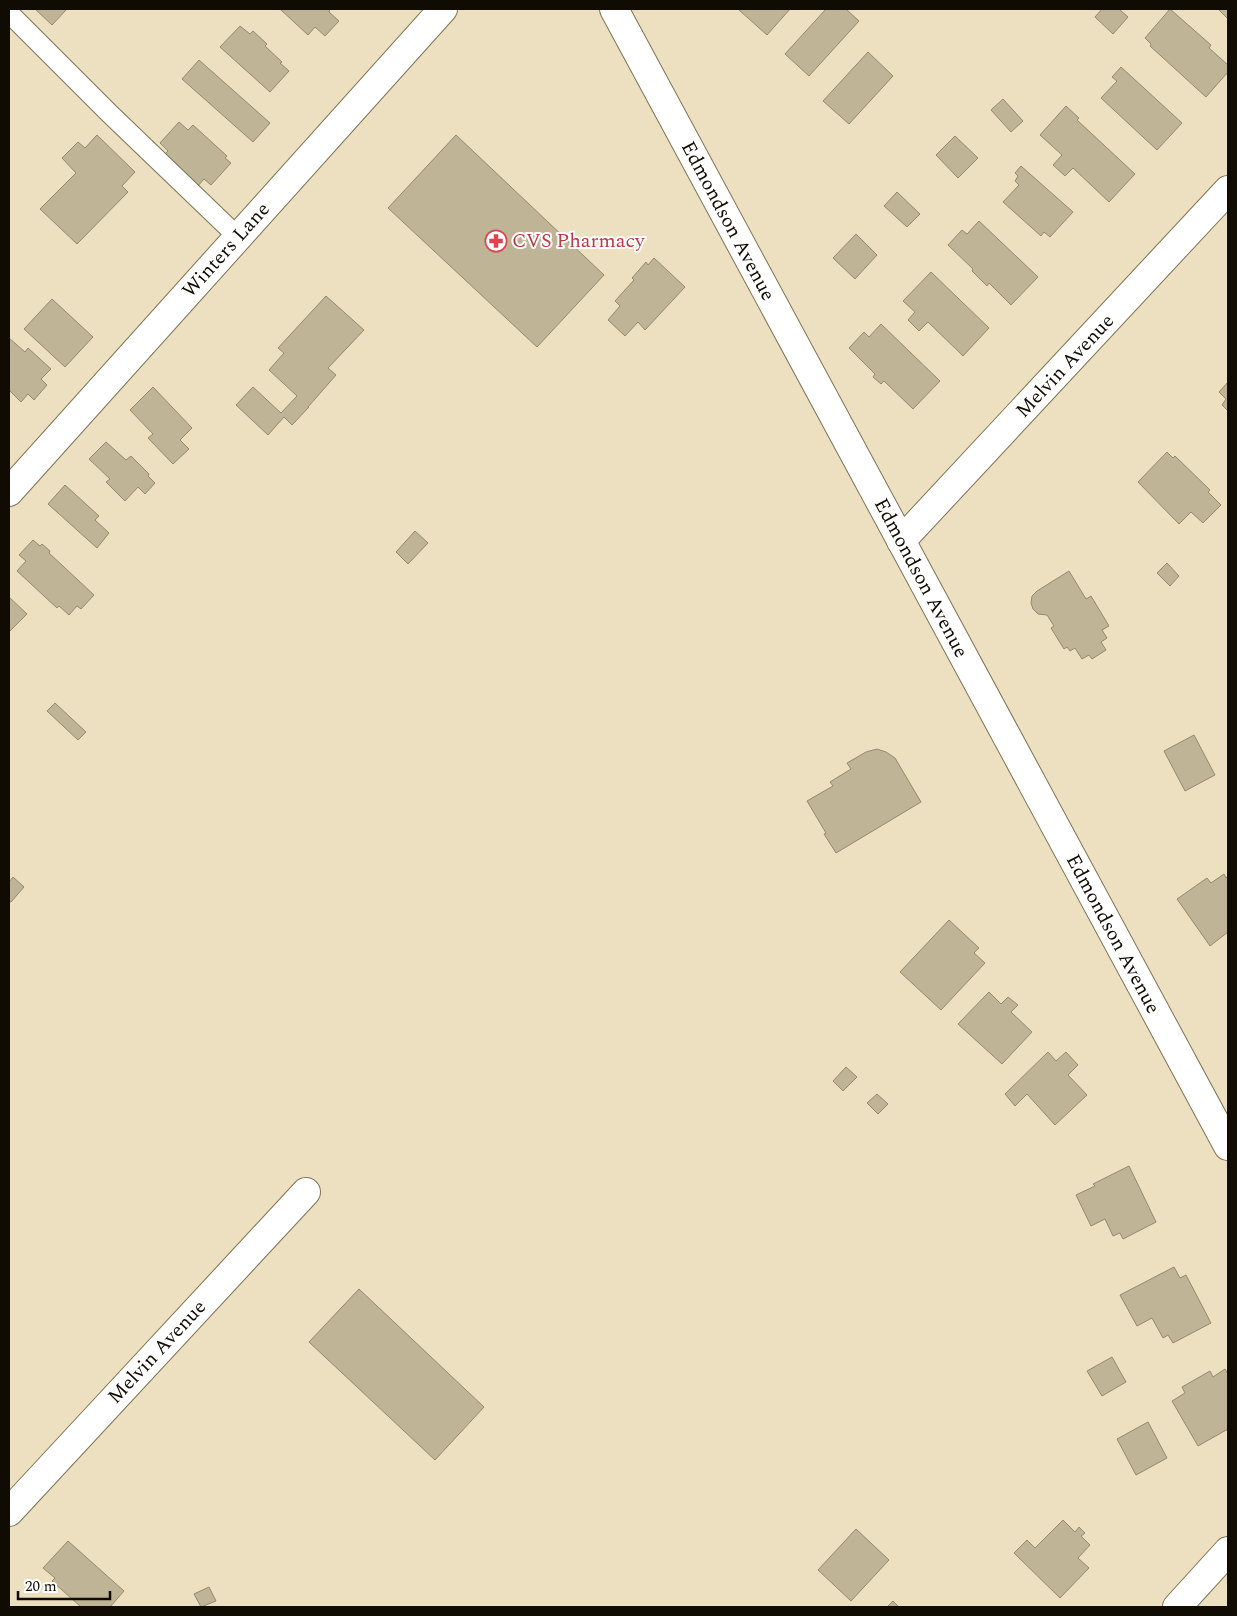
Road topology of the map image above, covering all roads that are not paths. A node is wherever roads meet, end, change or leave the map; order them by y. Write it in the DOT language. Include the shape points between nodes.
graph roads {
  1 [pos="443,9"];
  2 [pos="614,9"];
  3 [pos="9,13"];
  4 [pos="1228,190"];
  5 [pos="238,237"];
  6 [pos="9,492"];
  7 [pos="901,541"];
  8 [pos="1228,1146"];
  9 [pos="306,1192"];
  10 [pos="9,1512"];
  11 [pos="1228,1551"];
  12 [pos="1177,1607"];
  1 -- 5 [label="street, Winters Lane"];
  2 -- 7 [label="street, Edmondson Avenue"];
  3 -- 5 [label="lane"];
  4 -- 7 [label="street, Melvin Avenue"];
  5 -- 6 [label="street, Winters Lane"];
  7 -- 8 [label="street, Edmondson Avenue"];
  9 -- 10 [label="street, Melvin Avenue"];
  11 -- 12 [label="street"];
}
